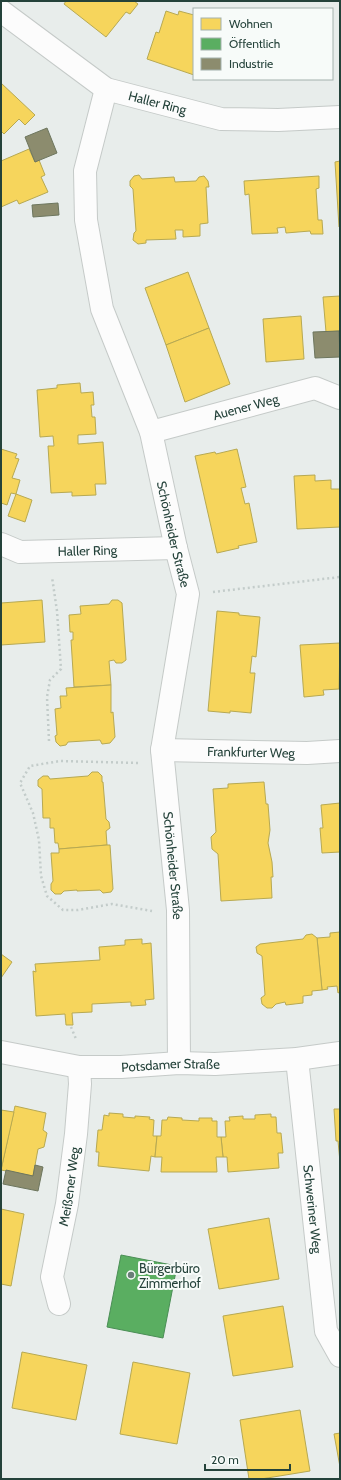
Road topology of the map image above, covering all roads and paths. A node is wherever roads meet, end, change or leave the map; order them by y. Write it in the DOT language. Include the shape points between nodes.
graph roads {
  1 [pos="1,11"];
  2 [pos="106,89"];
  3 [pos="340,117"];
  4 [pos="340,398"];
  5 [pos="151,432"];
  6 [pos="176,548"];
  7 [pos="49,551"];
  8 [pos="7,552"];
  9 [pos="340,577"];
  10 [pos="188,594"];
  11 [pos="49,741"];
  12 [pos="340,751"];
  13 [pos="163,758"];
  14 [pos="178,910"];
  15 [pos="1,1052"];
  16 [pos="340,1052"];
  17 [pos="297,1059"];
  18 [pos="179,1063"];
  19 [pos="79,1067"];
  20 [pos="59,1304"];
  21 [pos="340,1356"];
  1 -- 2 [label="street, Haller Ring"];
  2 -- 3 [label="street, Haller Ring" via="221,119"];
  2 -- 5 [label="street, Schönheider Straße" via="85,171 86,220 102,309"];
  4 -- 5 [label="street, Auener Weg" via="315,388"];
  5 -- 6 [label="street, Schönheider Straße"];
  6 -- 7 [label="street, Haller Ring"];
  6 -- 10 [label="street, Schönheider Straße"];
  7 -- 8 [label="street, Haller Ring"];
  7 -- 11 [label="path" via="61,669 50,680 47,697"];
  9 -- 10 [label="path"];
  10 -- 13 [label="street, Schönheider Straße"];
  12 -- 13 [label="street, Frankfurter Weg"];
  13 -- 14 [label="street, Schönheider Straße"];
  13 -- 14 [label="path" via="140,763 60,761 30,766 20,783 33,812 43,882 47,896 54,903 63,910 112,904 159,912"];
  14 -- 18 [label="street, Schönheider Straße"];
  15 -- 19 [label="street, Potsdamer Straße"];
  16 -- 17 [label="street, Potsdamer Straße"];
  17 -- 18 [label="street, Potsdamer Straße" via="215,1064"];
  17 -- 21 [label="street, Schweriner Weg" via="326,1331"];
  18 -- 19 [label="street, Potsdamer Straße"];
  19 -- 20 [label="street, Meißener Weg" via="76,1134 67,1204 52,1277"];
}
